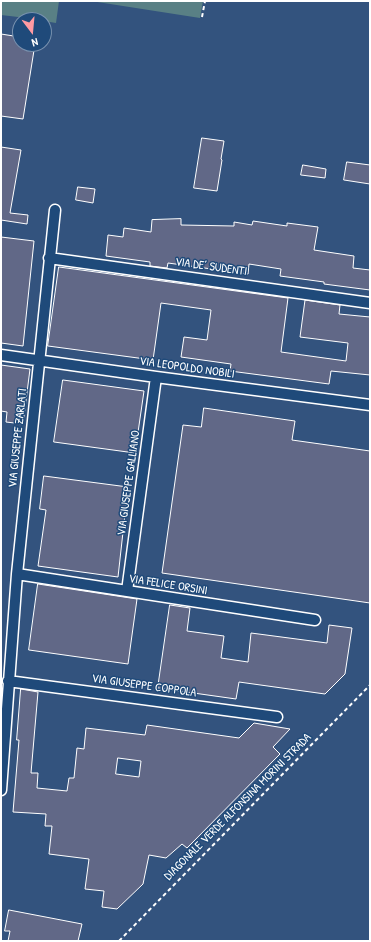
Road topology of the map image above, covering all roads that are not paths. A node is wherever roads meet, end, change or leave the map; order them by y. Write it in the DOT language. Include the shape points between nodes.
graph roads {
  1 [pos="55,210"];
  2 [pos="49,258"];
  3 [pos="370,303"];
  4 [pos="1,355"];
  5 [pos="40,360"];
  6 [pos="156,377"];
  7 [pos="370,405"];
  8 [pos="17,574"];
  9 [pos="127,591"];
  10 [pos="315,620"];
  11 [pos="8,681"];
  12 [pos="277,717"];
  13 [pos="1,790"];
  1 -- 2 [label="street, VIA GIUSEPPE ZARLATI"];
  2 -- 3 [label="street, VIA DE’ SUDENTI"];
  2 -- 5 [label="street, VIA GIUSEPPE ZARLATI"];
  4 -- 5 [label="street, VIA LEOPOLDO NOBILI"];
  5 -- 6 [label="street, VIA LEOPOLDO NOBILI"];
  5 -- 8 [label="street, VIA GIUSEPPE ZARLATI"];
  6 -- 7 [label="street, VIA LEOPOLDO NOBILI"];
  6 -- 9 [label="street, VIA GIUSEPPE GALLIANO"];
  8 -- 9 [label="street, VIA FELICE ORSINI"];
  8 -- 11 [label="street, VIA GIUSEPPE ZARLATI"];
  9 -- 10 [label="street, VIA FELICE ORSINI"];
  11 -- 12 [label="street, VIA GIUSEPPE COPPOLA"];
  11 -- 13 [label="street, VIA GIUSEPPE ZARLATI"];
}
